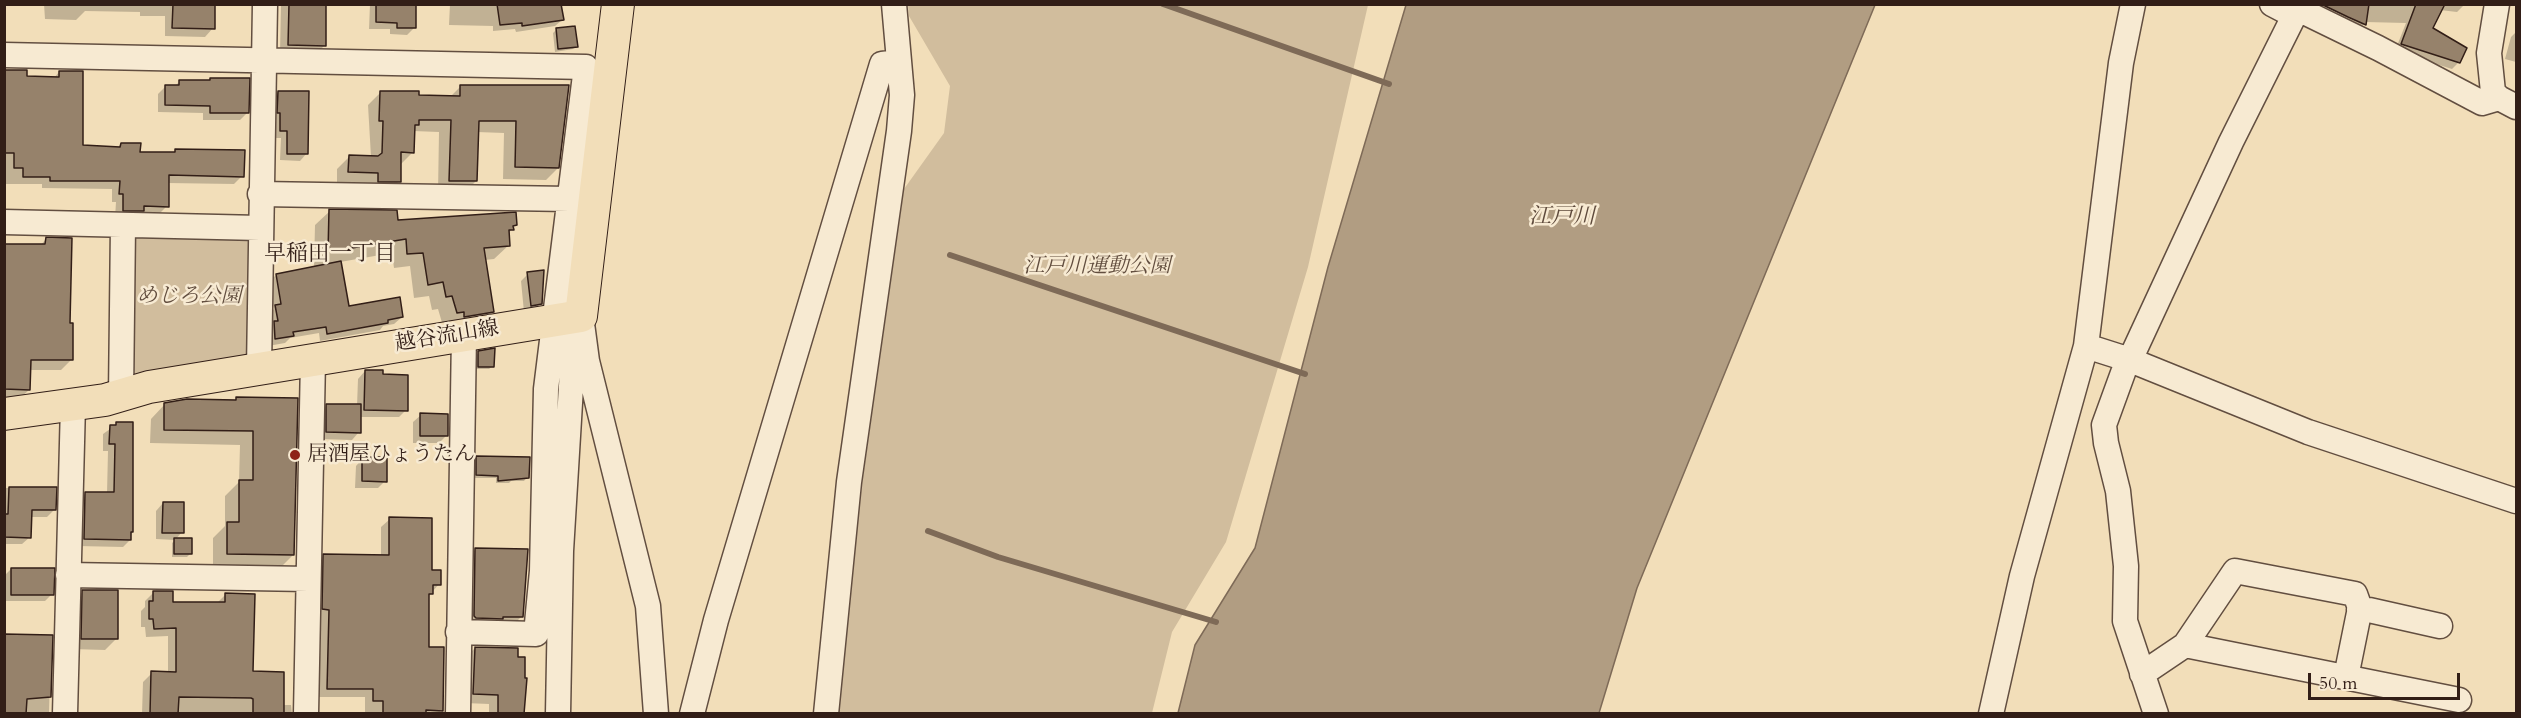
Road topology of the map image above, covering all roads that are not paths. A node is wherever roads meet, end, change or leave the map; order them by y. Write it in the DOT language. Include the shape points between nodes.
graph roads {
  1 [pos="265,4"];
  2 [pos="618,4"];
  3 [pos="894,4"];
  4 [pos="2133,4"];
  5 [pos="2272,4"];
  6 [pos="2497,4"];
  7 [pos="2297,10"];
  8 [pos="2517,10"];
  9 [pos="4,55"];
  10 [pos="263,59"];
  11 [pos="899,62"];
  12 [pos="2508,103"];
  13 [pos="260,194"];
  14 [pos="569,199"];
  15 [pos="4,222"];
  16 [pos="123,225"];
  17 [pos="260,228"];
  18 [pos="571,318"];
  19 [pos="464,334"];
  20 [pos="2086,346"];
  21 [pos="312,359"];
  22 [pos="2129,359"];
  23 [pos="259,368"];
  24 [pos="121,396"];
  25 [pos="73,404"];
  26 [pos="4,414"];
  27 [pos="2517,501"];
  28 [pos="68,575"];
  29 [pos="308,579"];
  30 [pos="2359,610"];
  31 [pos="2440,626"];
  32 [pos="458,632"];
  33 [pos="2185,645"];
  34 [pos="2142,674"];
  35 [pos="2346,677"];
  36 [pos="2458,700"];
  37 [pos="65,714"];
  38 [pos="306,714"];
  39 [pos="458,714"];
  40 [pos="558,714"];
  41 [pos="656,714"];
  42 [pos="692,714"];
  43 [pos="826,714"];
  44 [pos="1991,714"];
  45 [pos="2156,714"];
  1 -- 10 [label="street"];
  2 -- 18 [label="main road"];
  3 -- 11 [label="street"];
  4 -- 20 [label="street" via="2121,63"];
  5 -- 7 [label="street"];
  6 -- 8 [label="street"];
  6 -- 12 [label="street" via="2490,72 2493,92"];
  7 -- 12 [label="street" via="2482,104"];
  7 -- 22 [label="street"];
  9 -- 10 [label="street"];
  10 -- 13 [label="street"];
  10 -- 14 [label="street" via="586,68"];
  11 -- 42 [label="street" via="882,64"];
  11 -- 43 [label="street" via="899,131 849,482"];
  13 -- 14 [label="street"];
  13 -- 17 [label="street"];
  14 -- 18 [label="street"];
  15 -- 16 [label="street"];
  16 -- 17 [label="street"];
  16 -- 24 [label="street"];
  17 -- 23 [label="street"];
  18 -- 19 [label="main road, 越谷流山線"];
  18 -- 32 [label="street" via="546,389 536,634"];
  18 -- 40 [label="street"];
  18 -- 41 [label="street" via="587,362 648,606"];
  19 -- 21 [label="main road, 越谷流山線"];
  19 -- 32 [label="street"];
  20 -- 22 [label="street"];
  20 -- 44 [label="street" via="2024,566"];
  21 -- 23 [label="main road, 越谷流山線"];
  21 -- 29 [label="street"];
  22 -- 27 [label="street" via="2308,432"];
  22 -- 34 [label="street" via="2104,425 2118,491 2126,566 2125,621"];
  23 -- 24 [label="main road, 越谷流山線" via="149,387"];
  24 -- 25 [label="main road, 越谷流山線"];
  25 -- 26 [label="main road, 越谷流山線"];
  25 -- 28 [label="street"];
  28 -- 29 [label="street"];
  28 -- 37 [label="street"];
  29 -- 38 [label="street"];
  30 -- 31 [label="street"];
  30 -- 33 [label="street" via="2355,594 2235,571"];
  30 -- 35 [label="street"];
  32 -- 39 [label="street"];
  33 -- 34 [label="street"];
  33 -- 35 [label="street"];
  34 -- 45 [label="street"];
  35 -- 36 [label="street"];
}
